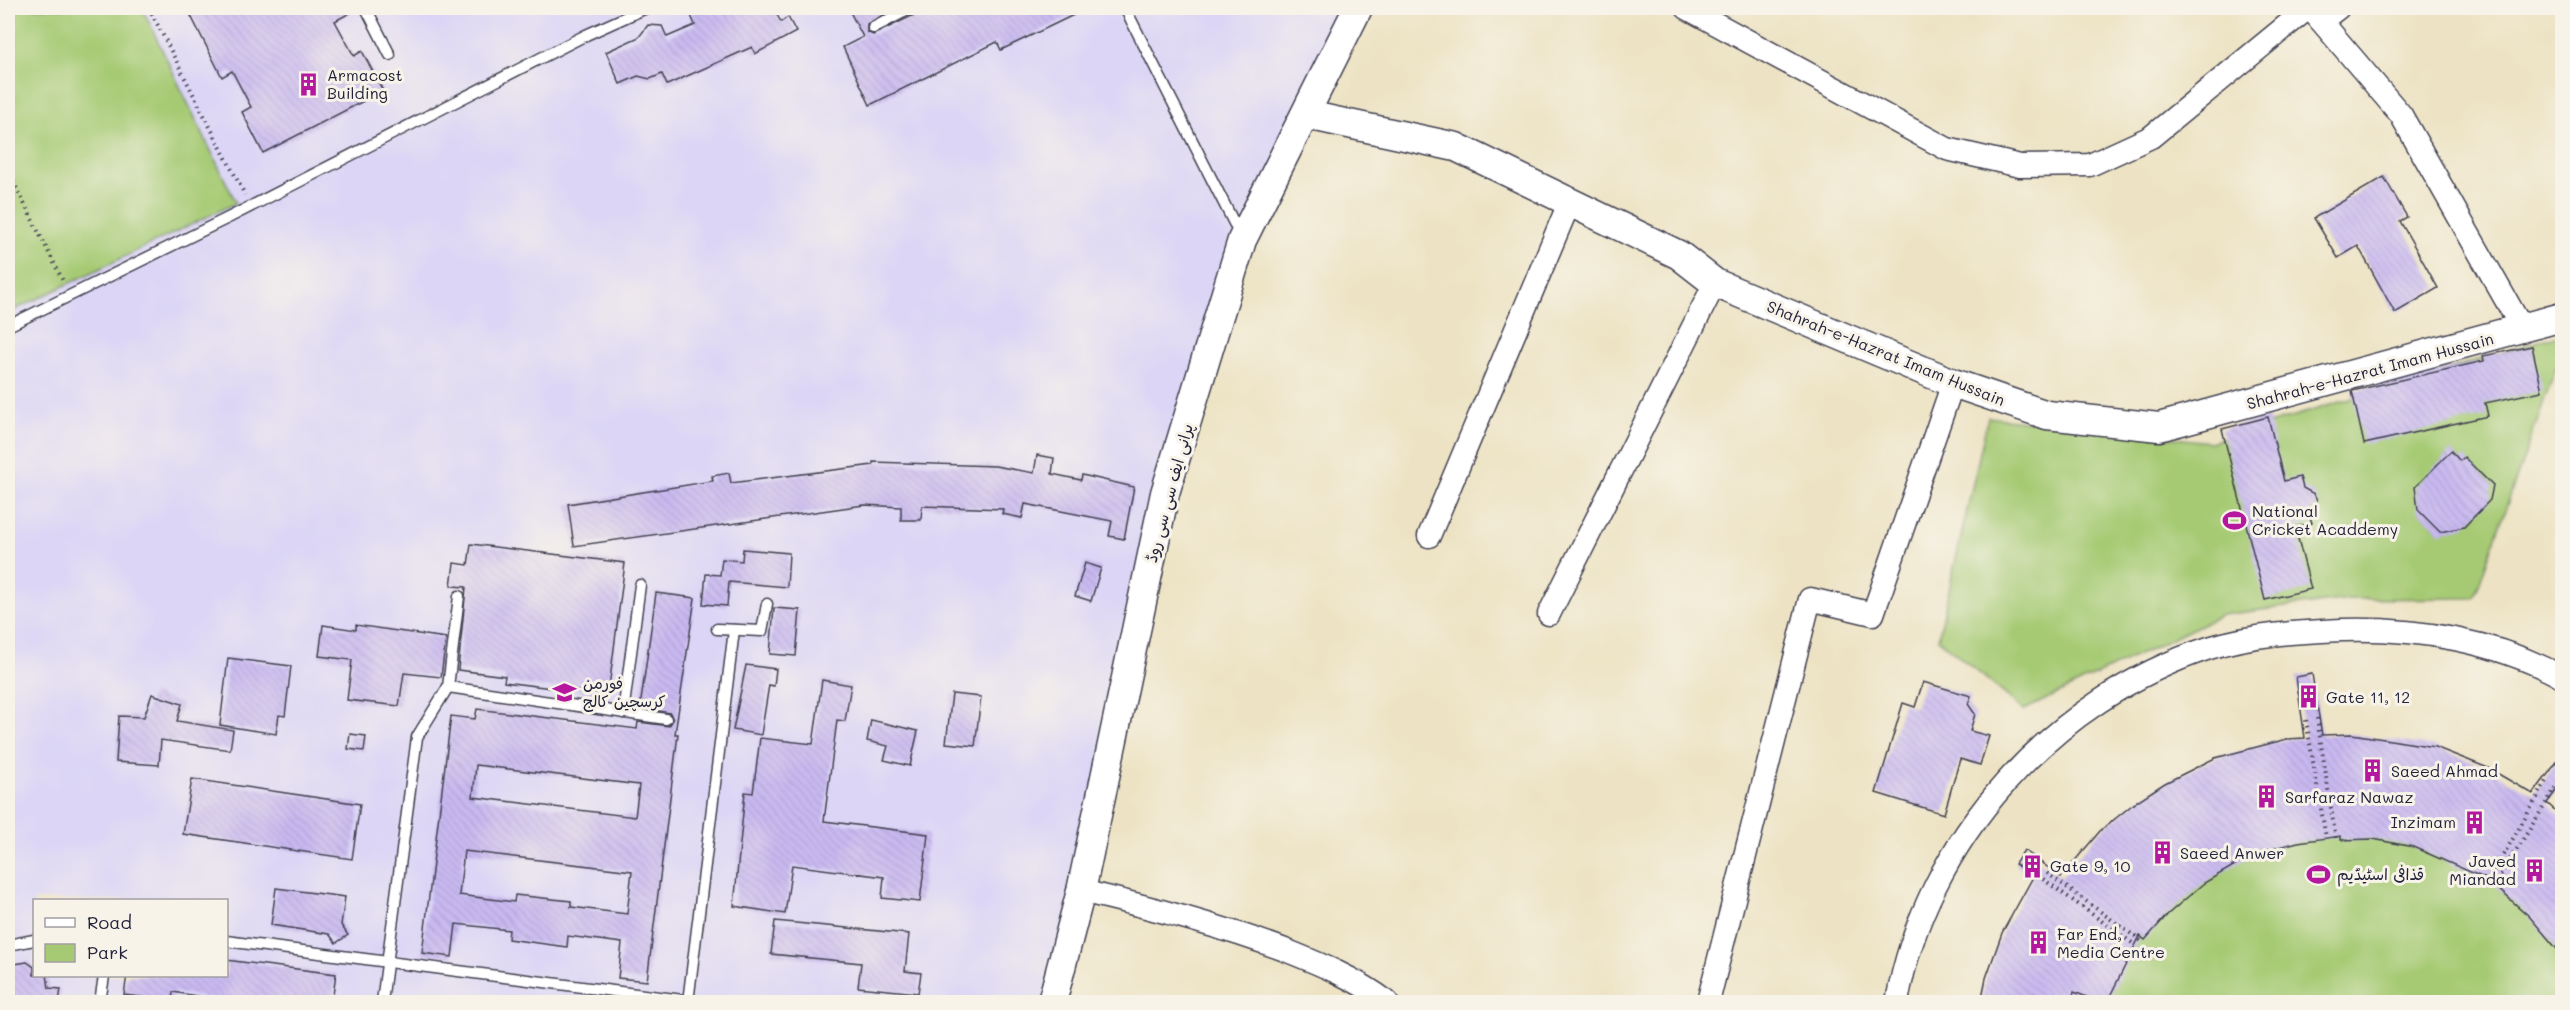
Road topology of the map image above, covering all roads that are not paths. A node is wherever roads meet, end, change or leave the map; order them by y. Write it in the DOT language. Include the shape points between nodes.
graph roads {
  1 [pos="366,8"];
  2 [pos="646,8"];
  3 [pos="911,8"];
  4 [pos="1125,8"];
  5 [pos="1359,8"];
  6 [pos="1687,8"];
  7 [pos="2319,11"];
  8 [pos="873,28"];
  9 [pos="390,55"];
  10 [pos="1306,115"];
  11 [pos="1570,201"];
  12 [pos="1242,240"];
  13 [pos="1715,283"];
  14 [pos="2562,317"];
  15 [pos="8,326"];
  16 [pos="2523,330"];
  17 [pos="1953,383"];
  18 [pos="1429,536"];
  19 [pos="640,585"];
  20 [pos="459,596"];
  21 [pos="767,604"];
  22 [pos="1549,614"];
  23 [pos="717,628"];
  24 [pos="734,630"];
  25 [pos="2562,677"];
  26 [pos="447,687"];
  27 [pos="623,713"];
  28 [pos="666,719"];
  29 [pos="1081,891"];
  30 [pos="33,940"];
  31 [pos="228,941"];
  32 [pos="8,945"];
  33 [pos="388,961"];
  34 [pos="104,977"];
  35 [pos="100,1002"];
  36 [pos="382,1002"];
  37 [pos="691,1002"];
  38 [pos="1052,1002"];
  39 [pos="1387,1002"];
  40 [pos="1708,1002"];
  41 [pos="1897,1002"];
  1 -- 9 [label="lane"];
  2 -- 15 [label="lane"];
  3 -- 8 [label="lane"];
  4 -- 12 [label="lane"];
  5 -- 10 [label="street, پرانی ایف سی سی روڈ"];
  6 -- 7 [label="street" via="1947,149 2020,166 2090,165 2151,137"];
  7 -- 16 [label="street" via="2401,115"];
  10 -- 11 [label="street, Shahrah-e-Hazrat Imam Hussain" via="1456,147"];
  10 -- 12 [label="street, پرانی ایف سی سی روڈ"];
  11 -- 13 [label="street, Shahrah-e-Hazrat Imam Hussain" via="1679,255"];
  11 -- 18 [label="street"];
  12 -- 29 [label="street, پرانی ایف سی سی روڈ" via="1165,493"];
  13 -- 17 [label="street, Shahrah-e-Hazrat Imam Hussain"];
  13 -- 22 [label="street"];
  14 -- 16 [label="street, Shahrah-e-Hazrat Imam Hussain"];
  16 -- 17 [label="street, Shahrah-e-Hazrat Imam Hussain" via="2159,427 2047,415"];
  17 -- 40 [label="street" via="1873,614 1810,599"];
  19 -- 27 [label="lane"];
  20 -- 26 [label="lane"];
  21 -- 24 [label="lane" via="762,631"];
  23 -- 24 [label="lane"];
  24 -- 37 [label="lane"];
  25 -- 41 [label="street" via="2532,660 2459,640 2388,629 2280,634 2210,648 2145,675 2090,707 2056,733 1982,811 1956,848 1935,889 1907,962"];
  26 -- 27 [label="lane"];
  26 -- 33 [label="lane" via="417,737"];
  27 -- 28 [label="lane"];
  29 -- 38 [label="street, پرانی ایف سی سی روڈ"];
  29 -- 39 [label="street" via="1245,935 1327,967"];
  30 -- 32 [label="lane"];
  31 -- 33 [label="lane"];
  33 -- 36 [label="lane"];
  33 -- 37 [label="lane"];
  34 -- 35 [label="lane"];
}
